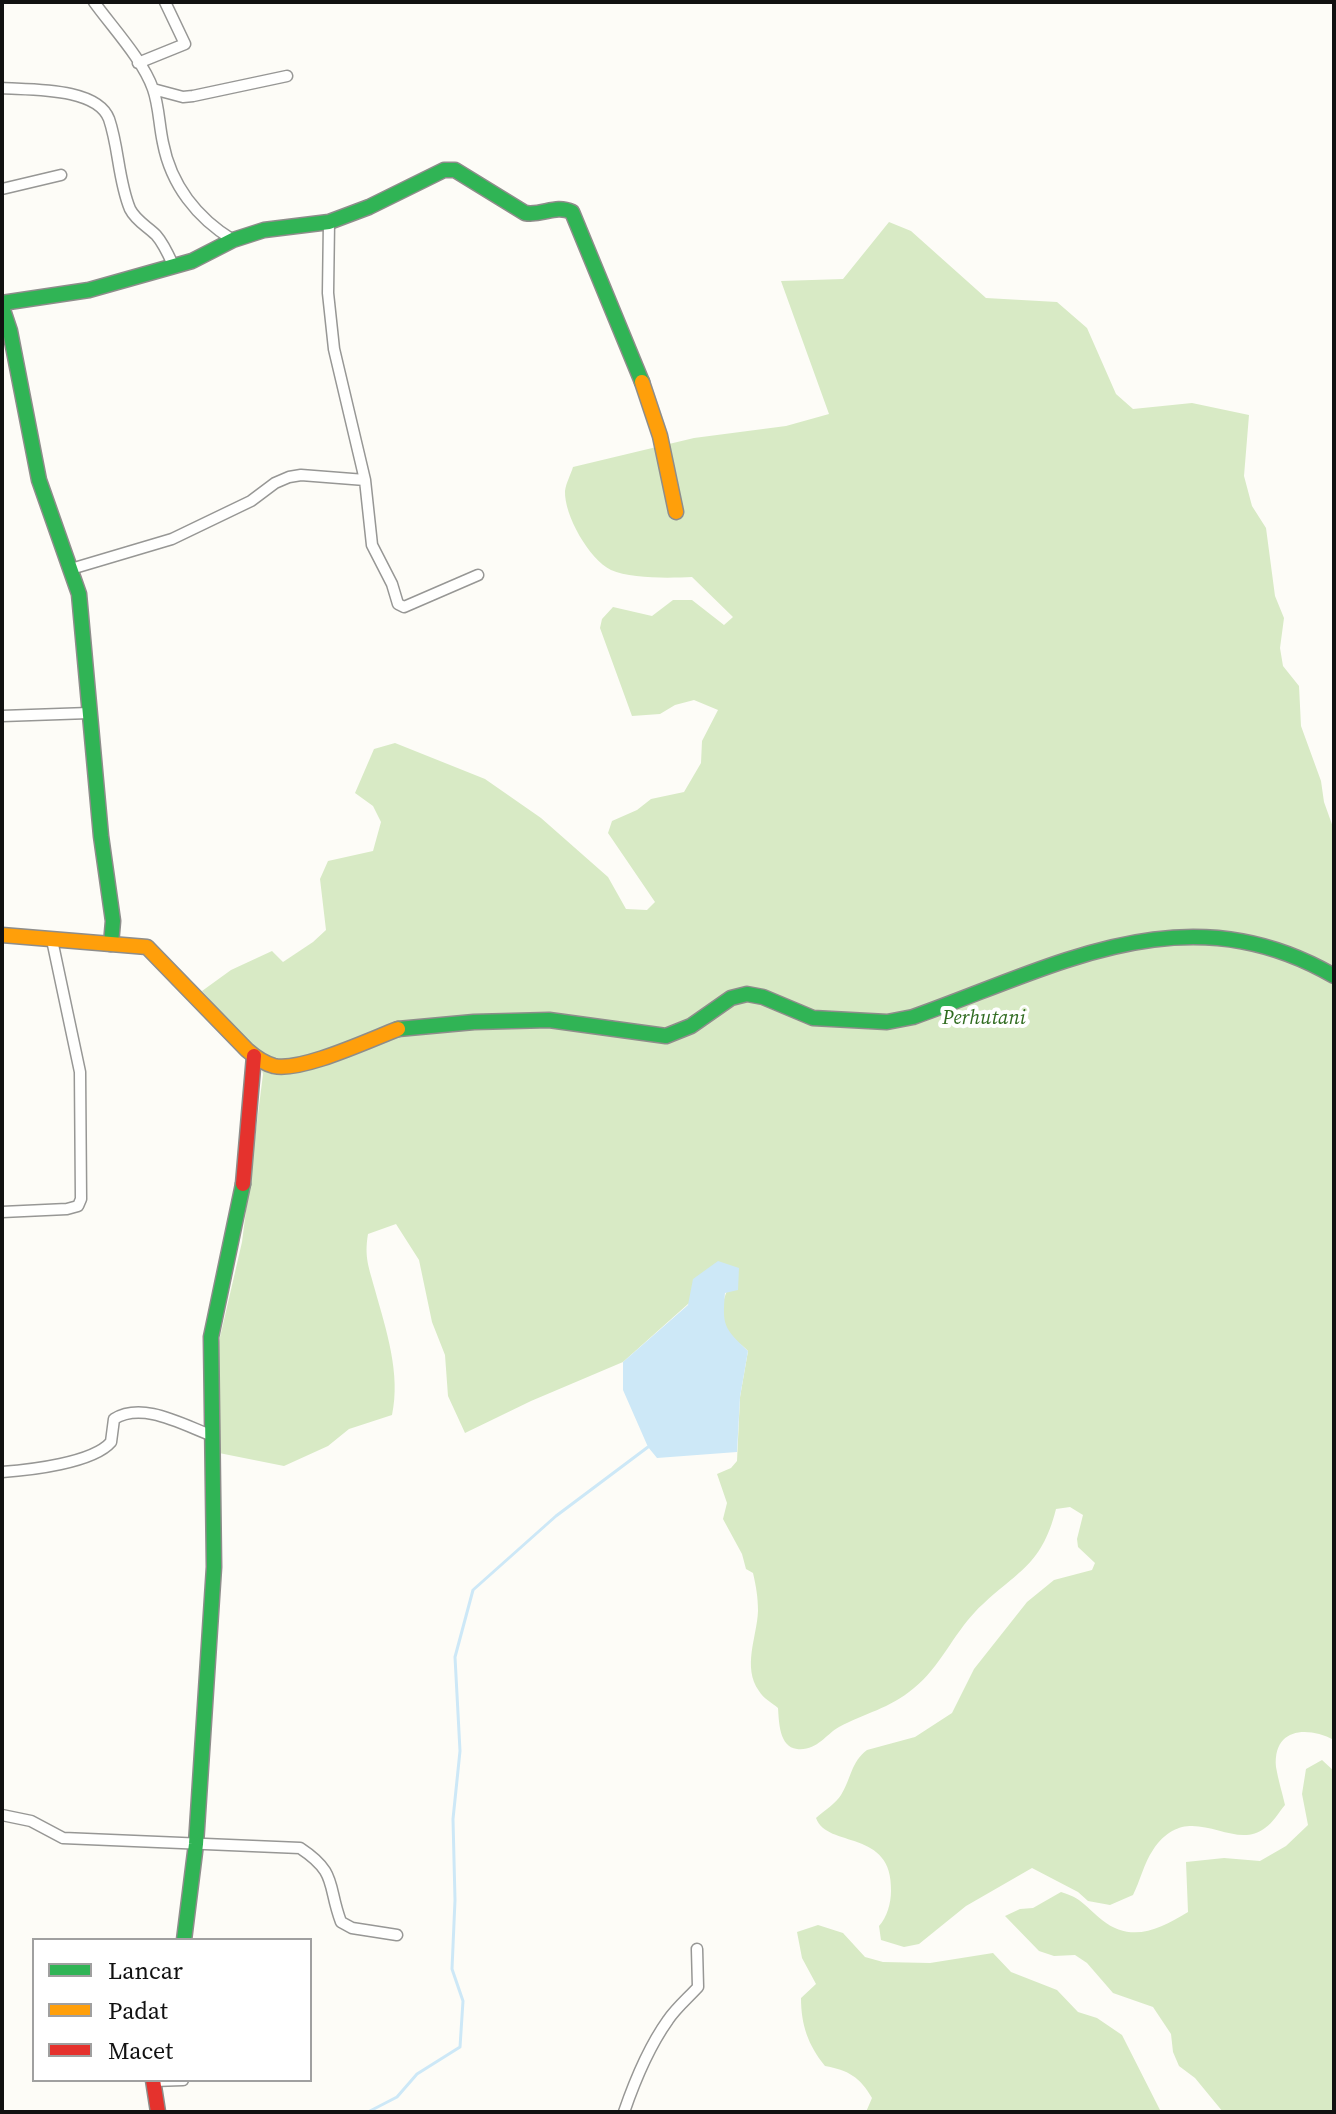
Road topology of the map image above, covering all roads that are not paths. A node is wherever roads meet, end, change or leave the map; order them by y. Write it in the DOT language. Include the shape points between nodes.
graph roads {
  1 [pos="94,2"];
  2 [pos="165,2"];
  3 [pos="138,63"];
  4 [pos="287,76"];
  5 [pos="2,88"];
  6 [pos="153,89"];
  7 [pos="61,175"];
  8 [pos="2,189"];
  9 [pos="329,222"];
  10 [pos="233,240"];
  11 [pos="174,267"];
  12 [pos="2,305"];
  13 [pos="365,480"];
  14 [pos="676,512"];
  15 [pos="71,569"];
  16 [pos="478,575"];
  17 [pos="89,713"];
  18 [pos="2,716"];
  19 [pos="2,935"];
  20 [pos="52,940"];
  21 [pos="111,944"];
  22 [pos="1334,976"];
  23 [pos="254,1056"];
  24 [pos="2,1212"];
  25 [pos="213,1436"];
  26 [pos="2,1472"];
  27 [pos="2,1815"];
  28 [pos="196,1844"];
  29 [pos="397,1935"];
  30 [pos="184,1938"];
  31 [pos="697,1949"];
  32 [pos="153,2082"];
  33 [pos="158,2112"];
  34 [pos="624,2112"];
  1 -- 3 [label="street"];
  2 -- 3 [label="street" via="185,44"];
  3 -- 6 [label="street"];
  4 -- 6 [label="street" via="183,97"];
  5 -- 11 [label="street" via="62,93 102,107 131,209 158,237"];
  6 -- 10 [label="street" via="166,155 181,191 213,228"];
  7 -- 8 [label="street"];
  9 -- 10 [label="street" via="264,230"];
  9 -- 13 [label="street" via="327,279 334,349"];
  9 -- 14 [label="street" via="449,169 525,213 561,207 572,212 648,393"];
  10 -- 11 [label="street"];
  11 -- 12 [label="street" via="89,290"];
  12 -- 15 [label="street" via="39,480"];
  13 -- 15 [label="street" via="289,477 172,539"];
  13 -- 16 [label="street" via="372,545 400,606"];
  15 -- 17 [label="street" via="82,617"];
  17 -- 18 [label="street"];
  17 -- 21 [label="street" via="113,921"];
  19 -- 20 [label="street"];
  20 -- 21 [label="street"];
  20 -- 24 [label="street" via="80,1072 81,1199 67,1209"];
  21 -- 23 [label="street" via="150,948"];
  22 -- 23 [label="street" via="1288,952 1243,939 1143,938 887,1022 813,1018 747,994 666,1036 549,1020 474,1022 399,1029 294,1067 275,1066"];
  23 -- 25 [label="street" via="242,1199 211,1337"];
  25 -- 26 [label="street" via="134,1412 114,1419 111,1442 104,1448 73,1460"];
  25 -- 28 [label="street" via="214,1567"];
  27 -- 28 [label="street" via="31,1821 63,1838"];
  28 -- 29 [label="street" via="300,1848 332,1880 341,1922"];
  28 -- 30 [label="street"];
  31 -- 34 [label="street" via="698,1987 657,2037"];
  32 -- 33 [label="street"];
}
